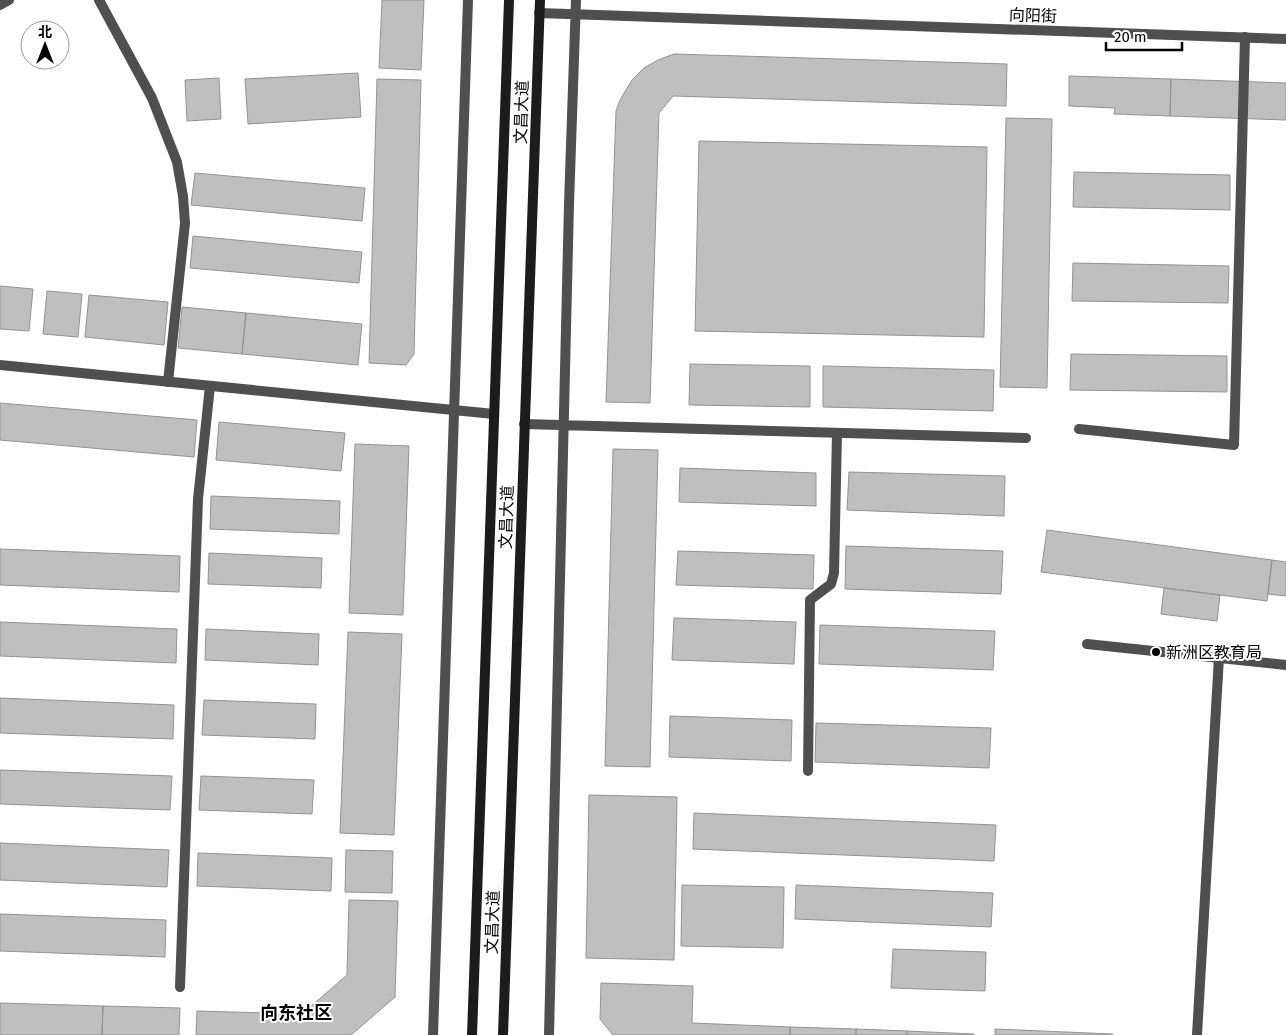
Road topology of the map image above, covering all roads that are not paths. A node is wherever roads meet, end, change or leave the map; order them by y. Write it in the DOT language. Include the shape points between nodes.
graph roads {
  1 [pos="9,0"];
  2 [pos="99,0"];
  3 [pos="468,0"];
  4 [pos="509,0"];
  5 [pos="540,0"];
  6 [pos="576,0"];
  7 [pos="0,5"];
  8 [pos="539,13"];
  9 [pos="576,14"];
  10 [pos="1245,37"];
  11 [pos="1286,39"];
  12 [pos="0,365"];
  13 [pos="168,382"];
  14 [pos="210,386"];
  15 [pos="454,410"];
  16 [pos="494,414"];
  17 [pos="524,424"];
  18 [pos="564,425"];
  19 [pos="1079,429"];
  20 [pos="837,433"];
  21 [pos="1026,438"];
  22 [pos="1087,644"];
  23 [pos="1219,658"];
  24 [pos="1286,665"];
  25 [pos="808,770"];
  26 [pos="180,987"];
  27 [pos="433,1035"];
  28 [pos="472,1035"];
  29 [pos="503,1035"];
  30 [pos="549,1035"];
  31 [pos="1197,1035"];
  1 -- 7 [label="street"];
  2 -- 13 [label="street" via="152,98 178,162 185,223"];
  3 -- 15 [label="street"];
  4 -- 16 [label="main road, 文昌大道"];
  5 -- 8 [label="main road, 文昌大道"];
  6 -- 9 [label="street"];
  8 -- 9 [label="street, 向阳街"];
  8 -- 17 [label="main road, 文昌大道"];
  9 -- 10 [label="street, 向阳街"];
  9 -- 18 [label="street"];
  10 -- 11 [label="street, 向阳街"];
  10 -- 19 [label="street" via="1234,445"];
  12 -- 13 [label="street"];
  13 -- 14 [label="street"];
  14 -- 15 [label="street"];
  14 -- 26 [label="street" via="198,498"];
  15 -- 16 [label="street"];
  15 -- 27 [label="street"];
  16 -- 28 [label="main road, 文昌大道"];
  17 -- 18 [label="street"];
  17 -- 29 [label="main road, 文昌大道"];
  18 -- 20 [label="street"];
  18 -- 30 [label="street"];
  20 -- 21 [label="street"];
  20 -- 25 [label="street" via="834,573 831,584 810,600"];
  22 -- 23 [label="street"];
  23 -- 24 [label="street"];
  23 -- 31 [label="street"];
}
